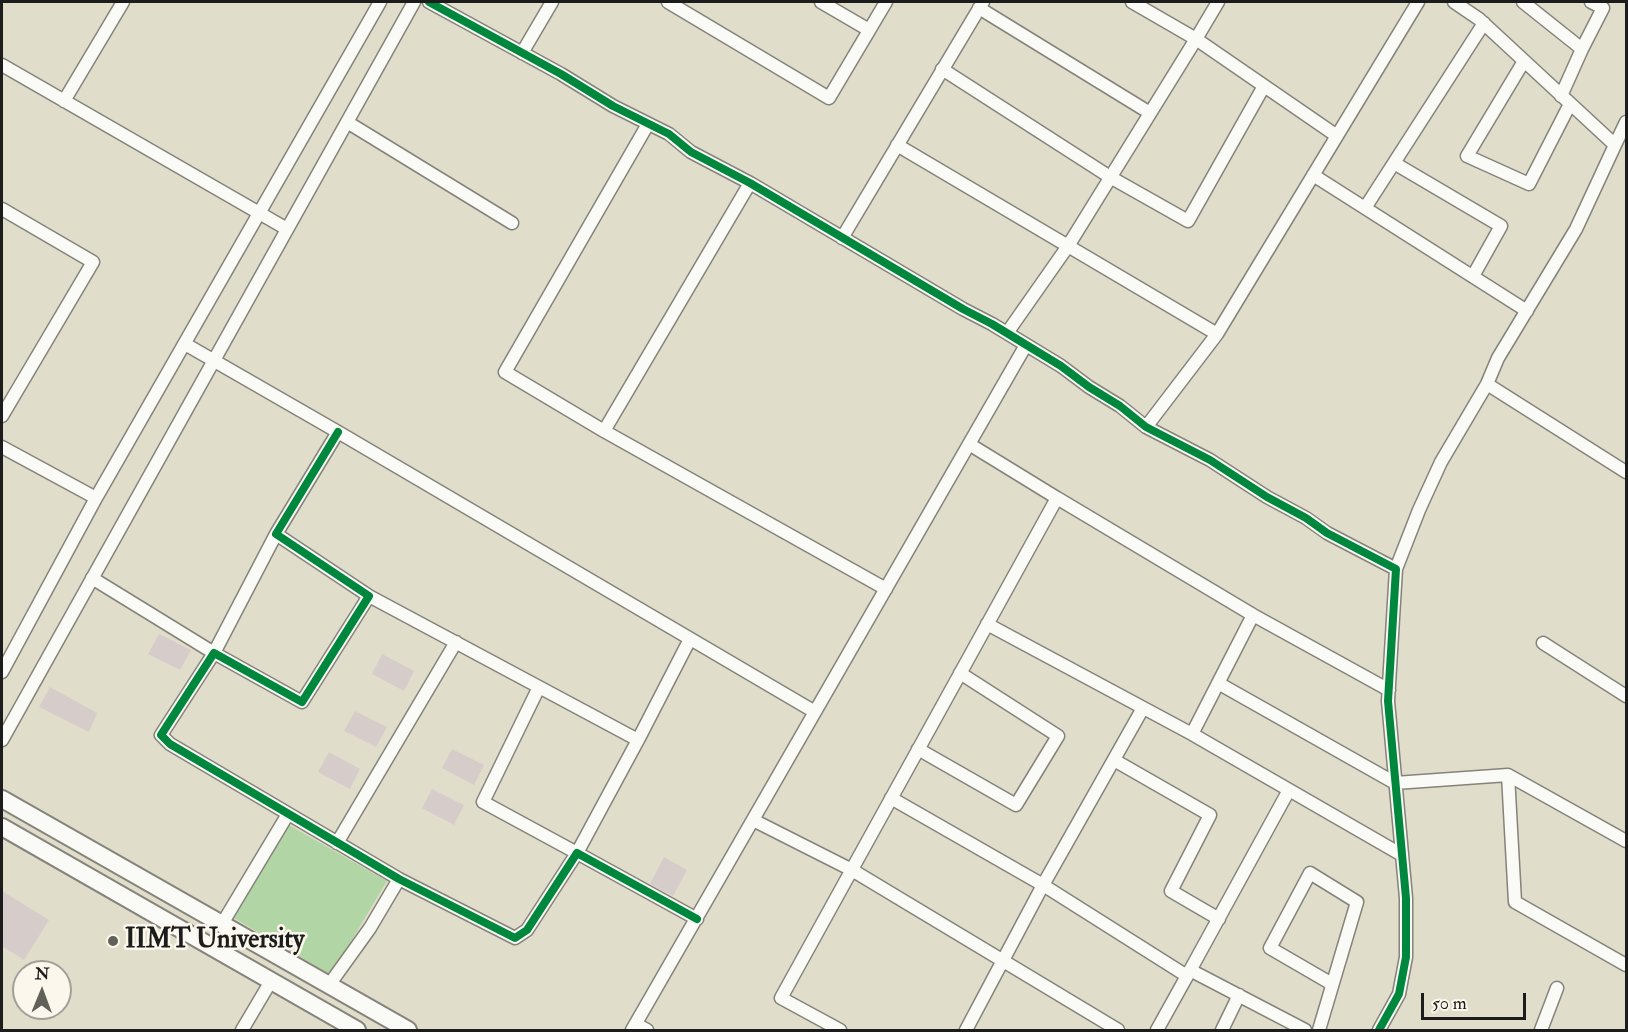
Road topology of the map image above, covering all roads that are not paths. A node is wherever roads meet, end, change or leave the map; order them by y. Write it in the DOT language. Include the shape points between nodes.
graph roads {
  1 [pos="123,2"];
  2 [pos="380,2"];
  3 [pos="414,2"];
  4 [pos="429,2"];
  5 [pos="552,2"];
  6 [pos="668,2"];
  7 [pos="821,2"];
  8 [pos="886,2"];
  9 [pos="1132,2"];
  10 [pos="1218,2"];
  11 [pos="1418,2"];
  12 [pos="1454,2"];
  13 [pos="1523,2"];
  14 [pos="1591,2"];
  15 [pos="981,5"];
  16 [pos="1484,23"];
  17 [pos="869,30"];
  18 [pos="1196,39"];
  19 [pos="1582,49"];
  20 [pos="522,53"];
  21 [pos="1524,61"];
  22 [pos="2,65"];
  23 [pos="942,69"];
  24 [pos="1264,86"];
  25 [pos="64,100"];
  26 [pos="1565,100"];
  27 [pos="1150,113"];
  28 [pos="347,122"];
  29 [pos="1626,122"];
  30 [pos="648,124"];
  31 [pos="1337,136"];
  32 [pos="897,145"];
  33 [pos="1615,145"];
  34 [pos="1394,163"];
  35 [pos="1313,175"];
  36 [pos="1110,177"];
  37 [pos="750,183"];
  38 [pos="1365,208"];
  39 [pos="2,209"];
  40 [pos="260,213"];
  41 [pos="512,223"];
  42 [pos="287,229"];
  43 [pos="842,238"];
  44 [pos="1068,246"];
  45 [pos="1473,276"];
  46 [pos="1527,310"];
  47 [pos="1007,333"];
  48 [pos="1217,334"];
  49 [pos="185,344"];
  50 [pos="1026,345"];
  51 [pos="213,361"];
  52 [pos="1487,384"];
  53 [pos="2,416"];
  54 [pos="1146,427"];
  55 [pos="604,430"];
  56 [pos="338,432"];
  57 [pos="969,444"];
  58 [pos="2,447"];
  59 [pos="1626,472"];
  60 [pos="96,498"];
  61 [pos="1057,498"];
  62 [pos="276,534"];
  63 [pos="1396,569"];
  64 [pos="92,578"];
  65 [pos="886,589"];
  66 [pos="369,596"];
  67 [pos="1252,615"];
  68 [pos="987,624"];
  69 [pos="690,639"];
  70 [pos="456,642"];
  71 [pos="1543,643"];
  72 [pos="214,653"];
  73 [pos="2,672"];
  74 [pos="960,673"];
  75 [pos="1218,683"];
  76 [pos="539,687"];
  77 [pos="1389,690"];
  78 [pos="1626,696"];
  79 [pos="1143,708"];
  80 [pos="815,712"];
  81 [pos="1192,734"];
  82 [pos="2,740"];
  83 [pos="638,740"];
  84 [pos="918,749"];
  85 [pos="1114,760"];
  86 [pos="1508,775"];
  87 [pos="1395,783"];
  88 [pos="1289,790"];
  89 [pos="891,798"];
  90 [pos="2,799"];
  91 [pos="288,814"];
  92 [pos="753,820"];
  93 [pos="2,827"];
  94 [pos="1626,841"];
  95 [pos="337,843"];
  96 [pos="577,853"];
  97 [pos="1401,855"];
  98 [pos="852,870"];
  99 [pos="399,879"];
  100 [pos="1043,885"];
  101 [pos="1219,918"];
  102 [pos="697,919"];
  103 [pos="222,924"];
  104 [pos="1003,961"];
  105 [pos="1626,965"];
  106 [pos="1189,973"];
  107 [pos="271,981"];
  108 [pos="1332,984"];
  109 [pos="329,985"];
  110 [pos="1557,988"];
  111 [pos="1239,995"];
  112 [pos="639,1028"];
  113 [pos="242,1030"];
  114 [pos="357,1030"];
  115 [pos="408,1030"];
  116 [pos="840,1030"];
  117 [pos="966,1030"];
  118 [pos="1118,1030"];
  119 [pos="1157,1030"];
  120 [pos="1222,1030"];
  121 [pos="1305,1030"];
  122 [pos="1319,1030"];
  123 [pos="1379,1030"];
  124 [pos="1541,1030"];
  1 -- 25 [label="street"];
  2 -- 40 [label="street"];
  3 -- 28 [label="street"];
  4 -- 20 [label="street"];
  5 -- 20 [label="street"];
  6 -- 17 [label="street" via="829,98"];
  7 -- 17 [label="street"];
  8 -- 17 [label="street"];
  9 -- 18 [label="street"];
  10 -- 18 [label="street"];
  11 -- 31 [label="street"];
  12 -- 16 [label="street"];
  13 -- 19 [label="street"];
  14 -- 19 [label="street" via="1603,8"];
  15 -- 23 [label="street"];
  15 -- 27 [label="street"];
  16 -- 21 [label="street"];
  16 -- 34 [label="street"];
  18 -- 24 [label="street"];
  18 -- 27 [label="street"];
  19 -- 26 [label="street"];
  20 -- 30 [label="street"];
  21 -- 26 [label="street"];
  21 -- 26 [label="street" via="1467,156 1529,184"];
  22 -- 25 [label="street"];
  23 -- 32 [label="street"];
  23 -- 36 [label="street"];
  24 -- 31 [label="street"];
  24 -- 36 [label="street" via="1188,220"];
  25 -- 40 [label="street"];
  26 -- 33 [label="street"];
  27 -- 36 [label="street"];
  28 -- 41 [label="street"];
  28 -- 42 [label="street"];
  29 -- 33 [label="street"];
  30 -- 37 [label="street"];
  30 -- 55 [label="street" via="505,372"];
  31 -- 35 [label="street"];
  32 -- 43 [label="street"];
  32 -- 44 [label="street"];
  33 -- 46 [label="street" via="1576,229"];
  34 -- 38 [label="street"];
  34 -- 45 [label="street" via="1501,226"];
  35 -- 38 [label="street"];
  35 -- 48 [label="street"];
  36 -- 44 [label="street"];
  37 -- 43 [label="street"];
  37 -- 55 [label="street"];
  38 -- 45 [label="street"];
  39 -- 53 [label="street" via="93,262"];
  40 -- 42 [label="street"];
  40 -- 49 [label="street"];
  42 -- 51 [label="street"];
  43 -- 47 [label="street"];
  44 -- 47 [label="street"];
  44 -- 48 [label="street"];
  45 -- 46 [label="street"];
  46 -- 52 [label="street"];
  47 -- 50 [label="street"];
  48 -- 54 [label="street"];
  49 -- 51 [label="street"];
  49 -- 60 [label="street"];
  50 -- 54 [label="street"];
  50 -- 57 [label="street"];
  51 -- 56 [label="street"];
  51 -- 64 [label="street"];
  52 -- 59 [label="street"];
  52 -- 63 [label="street" via="1441,462"];
  54 -- 63 [label="street"];
  55 -- 65 [label="street"];
  56 -- 62 [label="street"];
  56 -- 69 [label="street"];
  57 -- 61 [label="street"];
  57 -- 65 [label="street"];
  58 -- 60 [label="street"];
  60 -- 73 [label="street"];
  61 -- 67 [label="street"];
  61 -- 68 [label="street"];
  62 -- 66 [label="street"];
  62 -- 72 [label="street"];
  63 -- 77 [label="street"];
  64 -- 72 [label="street"];
  64 -- 82 [label="street"];
  65 -- 80 [label="street"];
  66 -- 70 [label="street"];
  66 -- 72 [label="street" via="302,702"];
  67 -- 75 [label="street"];
  67 -- 77 [label="street"];
  68 -- 74 [label="street"];
  68 -- 79 [label="street"];
  69 -- 80 [label="street"];
  69 -- 83 [label="street"];
  70 -- 76 [label="street"];
  70 -- 95 [label="street"];
  71 -- 78 [label="street"];
  72 -- 91 [label="street" via="160,735"];
  74 -- 84 [label="street"];
  74 -- 84 [label="street" via="1058,736 1016,805"];
  75 -- 81 [label="street"];
  75 -- 87 [label="street"];
  76 -- 83 [label="street"];
  76 -- 96 [label="street" via="483,802"];
  77 -- 87 [label="street"];
  79 -- 81 [label="street"];
  79 -- 85 [label="street"];
  80 -- 92 [label="street"];
  81 -- 88 [label="street"];
  83 -- 96 [label="street"];
  84 -- 89 [label="street"];
  85 -- 100 [label="street"];
  85 -- 101 [label="street" via="1210,815 1171,891"];
  86 -- 87 [label="street"];
  86 -- 94 [label="street"];
  86 -- 105 [label="street" via="1515,902"];
  87 -- 97 [label="street"];
  88 -- 97 [label="street"];
  88 -- 101 [label="street"];
  89 -- 98 [label="street"];
  89 -- 100 [label="street"];
  90 -- 103 [label="street"];
  91 -- 95 [label="street"];
  91 -- 103 [label="street"];
  92 -- 98 [label="street"];
  92 -- 102 [label="street"];
  93 -- 107 [label="street"];
  95 -- 99 [label="street"];
  96 -- 99 [label="street" via="527,930 515,938"];
  96 -- 102 [label="street"];
  97 -- 123 [label="street" via="1406,957 1399,994"];
  98 -- 104 [label="street"];
  98 -- 116 [label="street" via="781,998"];
  99 -- 109 [label="street"];
  100 -- 104 [label="street"];
  100 -- 106 [label="street"];
  101 -- 106 [label="street"];
  102 -- 112 [label="street"];
  103 -- 109 [label="street"];
  104 -- 117 [label="street"];
  104 -- 118 [label="street"];
  106 -- 111 [label="street"];
  106 -- 119 [label="street"];
  107 -- 113 [label="street"];
  107 -- 114 [label="street"];
  108 -- 108 [label="street" via="1357,902 1310,873 1270,948"];
  108 -- 122 [label="street"];
  109 -- 115 [label="street"];
  110 -- 124 [label="street"];
  111 -- 120 [label="street"];
  111 -- 121 [label="street"];
}
